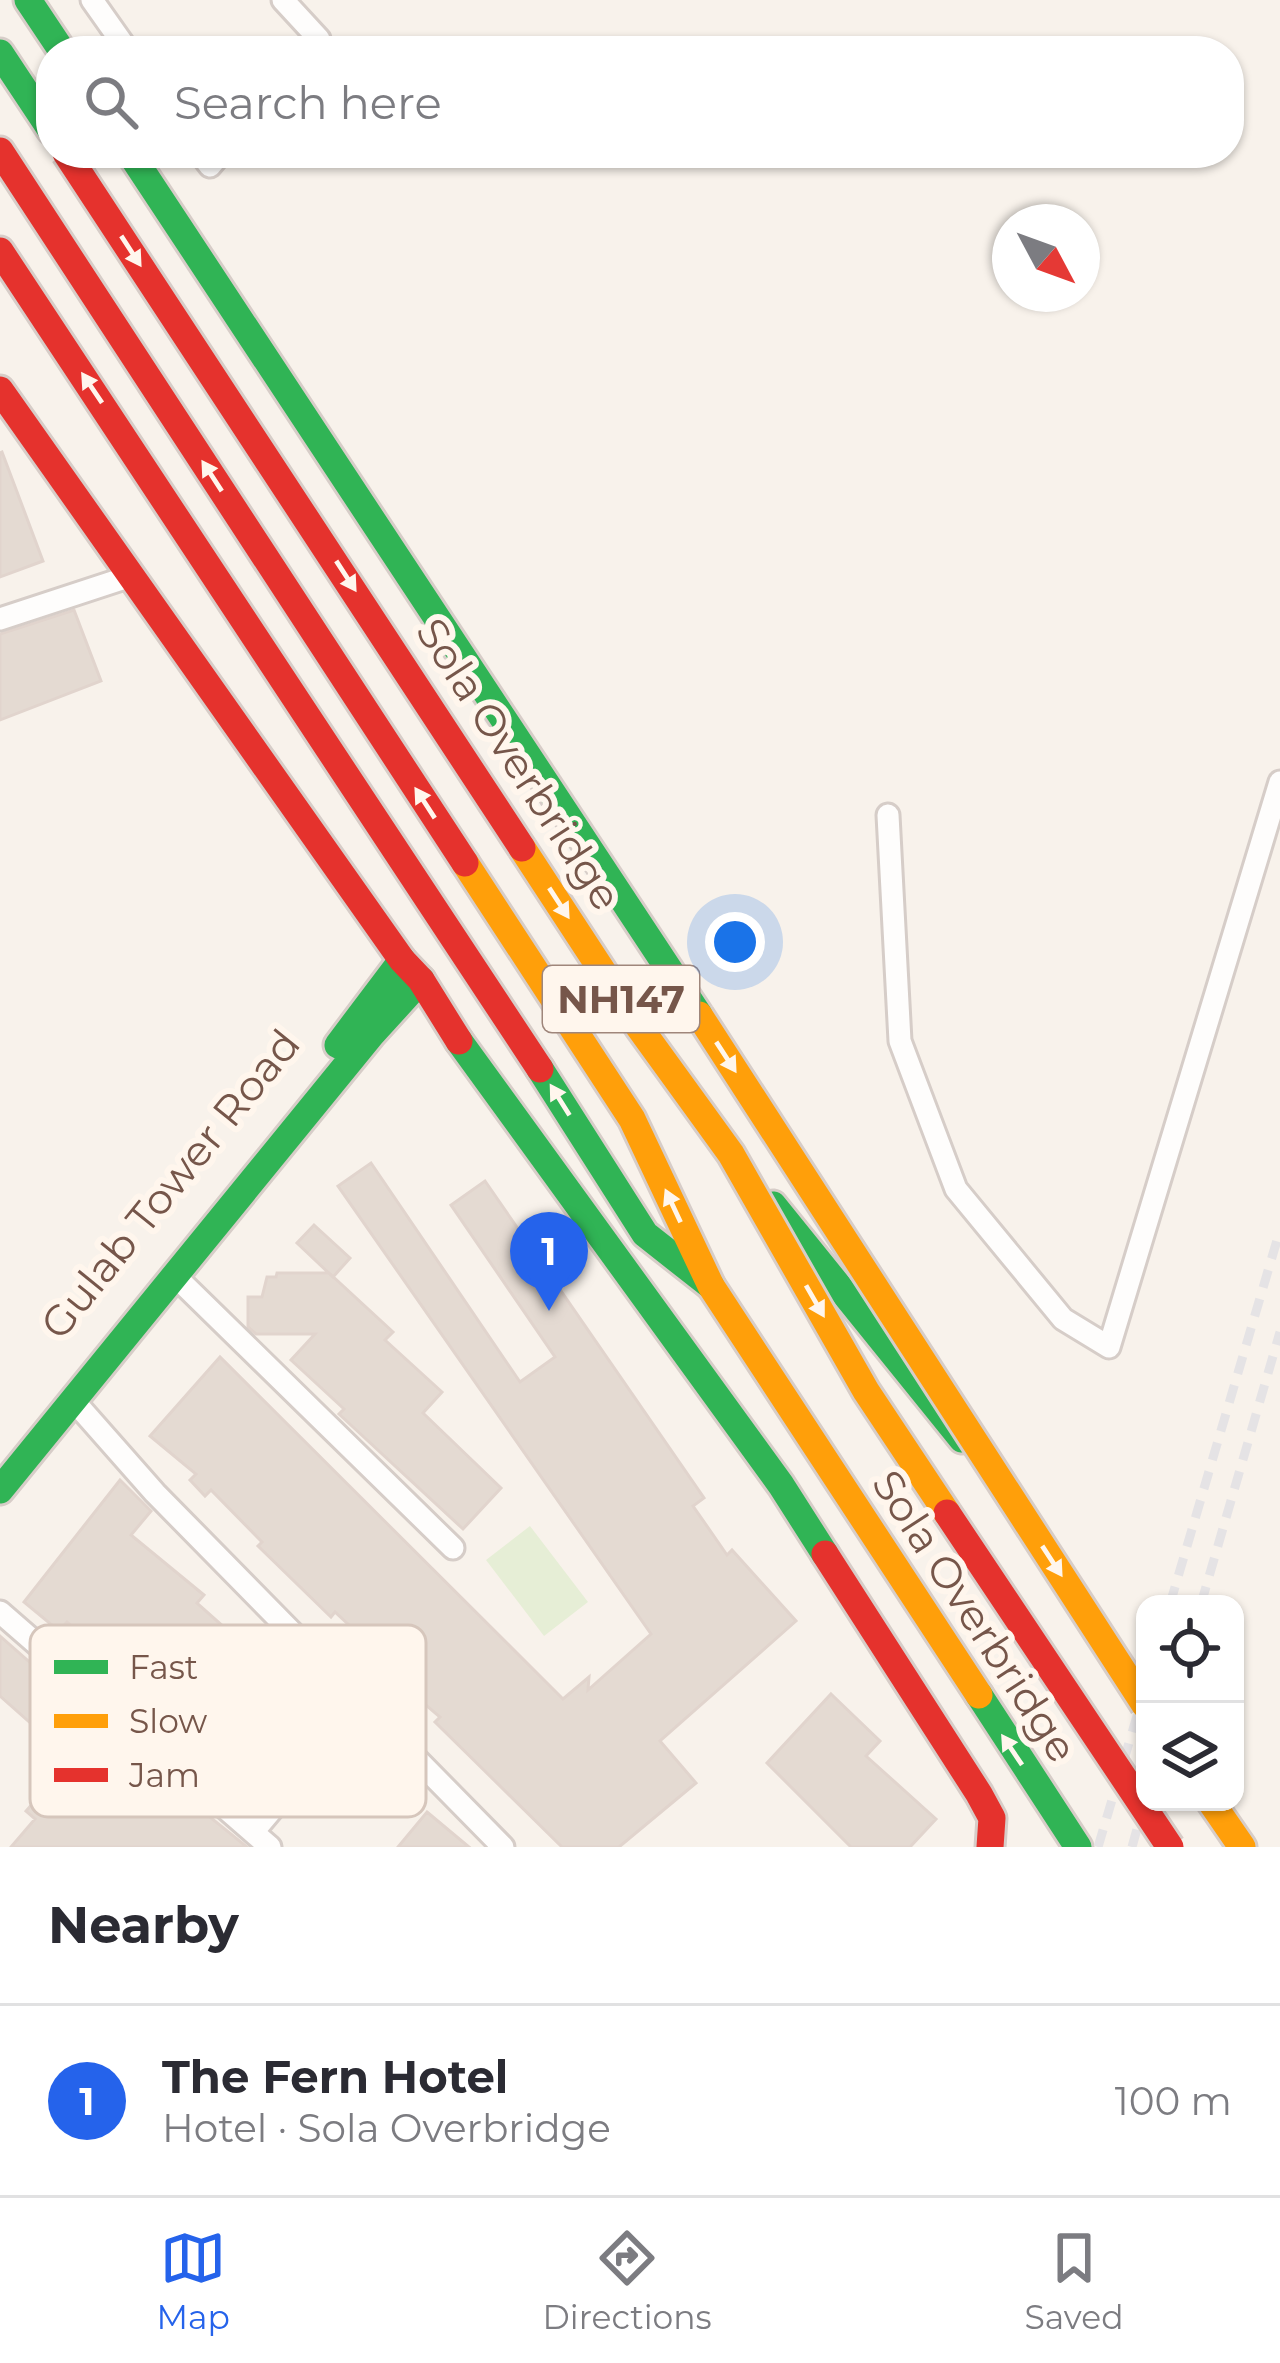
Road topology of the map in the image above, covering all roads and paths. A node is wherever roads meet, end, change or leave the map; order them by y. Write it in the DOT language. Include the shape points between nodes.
graph roads {
  1 [pos="28,0"];
  2 [pos="92,0"];
  3 [pos="283,0"];
  4 [pos="52,36"];
  5 [pos="117,36"];
  6 [pos="316,36"];
  7 [pos="0,53"];
  8 [pos="36,107"];
  9 [pos="0,151"];
  10 [pos="76,168"];
  11 [pos="140,168"];
  12 [pos="0,251"];
  13 [pos="0,390"];
  14 [pos="128,577"];
  15 [pos="0,620"];
  16 [pos="1280,782"];
  17 [pos="888,815"];
  18 [pos="411,970"];
  19 [pos="731,1154"];
  20 [pos="175,1276"];
  21 [pos="711,1286"];
  22 [pos="73,1400"];
  23 [pos="0,1459"];
  24 [pos="0,1490"];
  25 [pos="1021,1512"];
  26 [pos="453,1548"];
  27 [pos="0,1612"];
  28 [pos="285,1625"];
  29 [pos="30,1638"];
  30 [pos="1144,1703"];
  31 [pos="426,1768"];
  32 [pos="1217,1811"];
  33 [pos="236,1817"];
  34 [pos="261,1839"];
  35 [pos="503,1847"];
  36 [pos="990,1847"];
  37 [pos="1078,1847"];
  38 [pos="1170,1847"];
  39 [pos="1242,1847"];
  1 -- 4 [label="main road"];
  2 -- 5 [label="street"];
  3 -- 6 [label="street"];
  7 -- 8 [label="main road"];
  21 -- 9 [label="main road, Sola Overbridge / NH147, one-way" via="632,1119"];
  10 -- 19 [label="main road, Sola Overbridge / NH147, one-way, bridge" via="639,1027"];
  11 -- 25 [label="main road, one-way, bridge"];
  21 -- 12 [label="main road, one-way" via="645,1234"];
  13 -- 14 [label="main road"];
  14 -- 15 [label="street"];
  14 -- 18 [label="main road"];
  16 -- 17 [label="street" via="1109,1347 1063,1319 956,1190 901,1041"];
  18 -- 20 [label="main road" via="371,1035"];
  18 -- 23 [label="main road, Gulab Tower Road" via="356,1023"];
  18 -- 36 [label="main road" via="781,1484 979,1794 992,1818"];
  19 -- 25 [label="main road, bridge"];
  19 -- 38 [label="main road, Sola Overbridge / NH147, one-way, bridge" via="866,1391"];
  20 -- 22 [label="main road"];
  20 -- 26 [label="street"];
  37 -- 21 [label="main road, Sola Overbridge / NH147, one-way"];
  22 -- 24 [label="main road"];
  22 -- 28 [label="street"];
  25 -- 30 [label="main road, one-way, bridge"];
  27 -- 29 [label="street"];
  31 -- 35 [label="street"];
  32 -- 39 [label="main road"];
  33 -- 34 [label="street"];
}
